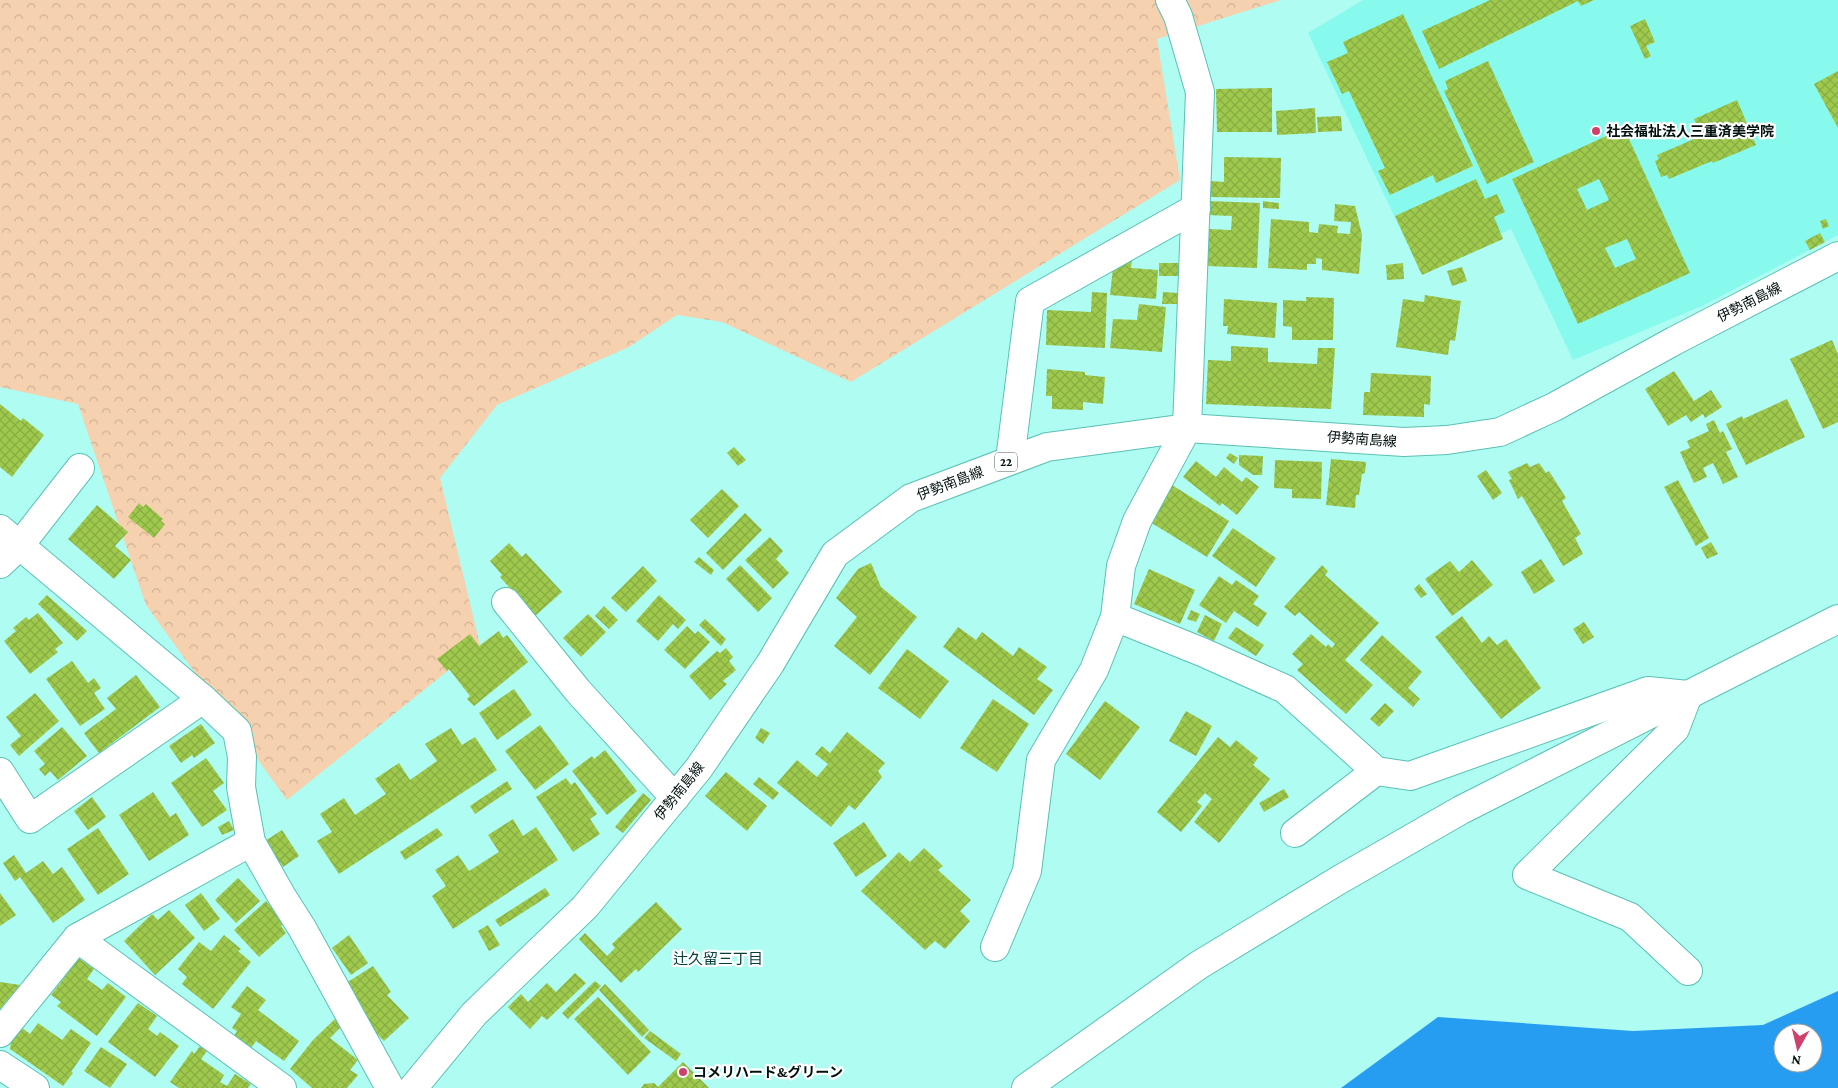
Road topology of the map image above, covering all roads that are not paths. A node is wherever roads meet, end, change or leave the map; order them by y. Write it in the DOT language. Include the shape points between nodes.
graph roads {
  1 [pos="1170,0"];
  2 [pos="1196,208"];
  3 [pos="1838,256"];
  4 [pos="1187,428"];
  5 [pos="1010,460"];
  6 [pos="80,468"];
  7 [pos="10,537"];
  8 [pos="0,564"];
  9 [pos="506,602"];
  10 [pos="1115,617"];
  11 [pos="1838,619"];
  12 [pos="1688,695"];
  13 [pos="203,699"];
  14 [pos="1376,771"];
  15 [pos="0,772"];
  16 [pos="675,798"];
  17 [pos="1295,833"];
  18 [pos="251,842"];
  19 [pos="77,938"];
  20 [pos="995,947"];
  21 [pos="1688,971"];
  22 [pos="0,1033"];
  23 [pos="0,1065"];
  24 [pos="35,1088"];
  25 [pos="282,1088"];
  26 [pos="390,1088"];
  27 [pos="413,1088"];
  28 [pos="1026,1088"];
  1 -- 2 [label="street" via="1178,16 1200,92"];
  2 -- 4 [label="street"];
  2 -- 5 [label="street" via="1030,301"];
  3 -- 4 [label="street, 伊勢南島線 / 22" via="1554,407 1500,432 1404,442"];
  4 -- 5 [label="street, 伊勢南島線 / 22" via="1047,447"];
  4 -- 10 [label="street" via="1137,521 1121,566"];
  5 -- 16 [label="street, 伊勢南島線 / 22" via="911,498 835,554 770,664"];
  6 -- 7 [label="street"];
  7 -- 8 [label="street"];
  7 -- 13 [label="street"];
  9 -- 16 [label="street" via="578,691"];
  10 -- 14 [label="street" via="1285,689"];
  10 -- 20 [label="street" via="1094,670 1041,760 1027,871"];
  11 -- 12 [label="street"];
  12 -- 14 [label="street" via="1648,691 1410,776"];
  12 -- 21 [label="street" via="1675,730 1527,875 1630,917"];
  12 -- 28 [label="street" via="1461,810 1339,880 1199,965"];
  13 -- 15 [label="street" via="30,819"];
  13 -- 18 [label="street" via="237,731 242,757 241,787"];
  14 -- 17 [label="street"];
  16 -- 27 [label="street, 伊勢南島線 / 22" via="585,907 474,1014"];
  18 -- 19 [label="street"];
  18 -- 26 [label="street"];
  19 -- 22 [label="street"];
  19 -- 25 [label="street"];
  23 -- 24 [label="street"];
}
